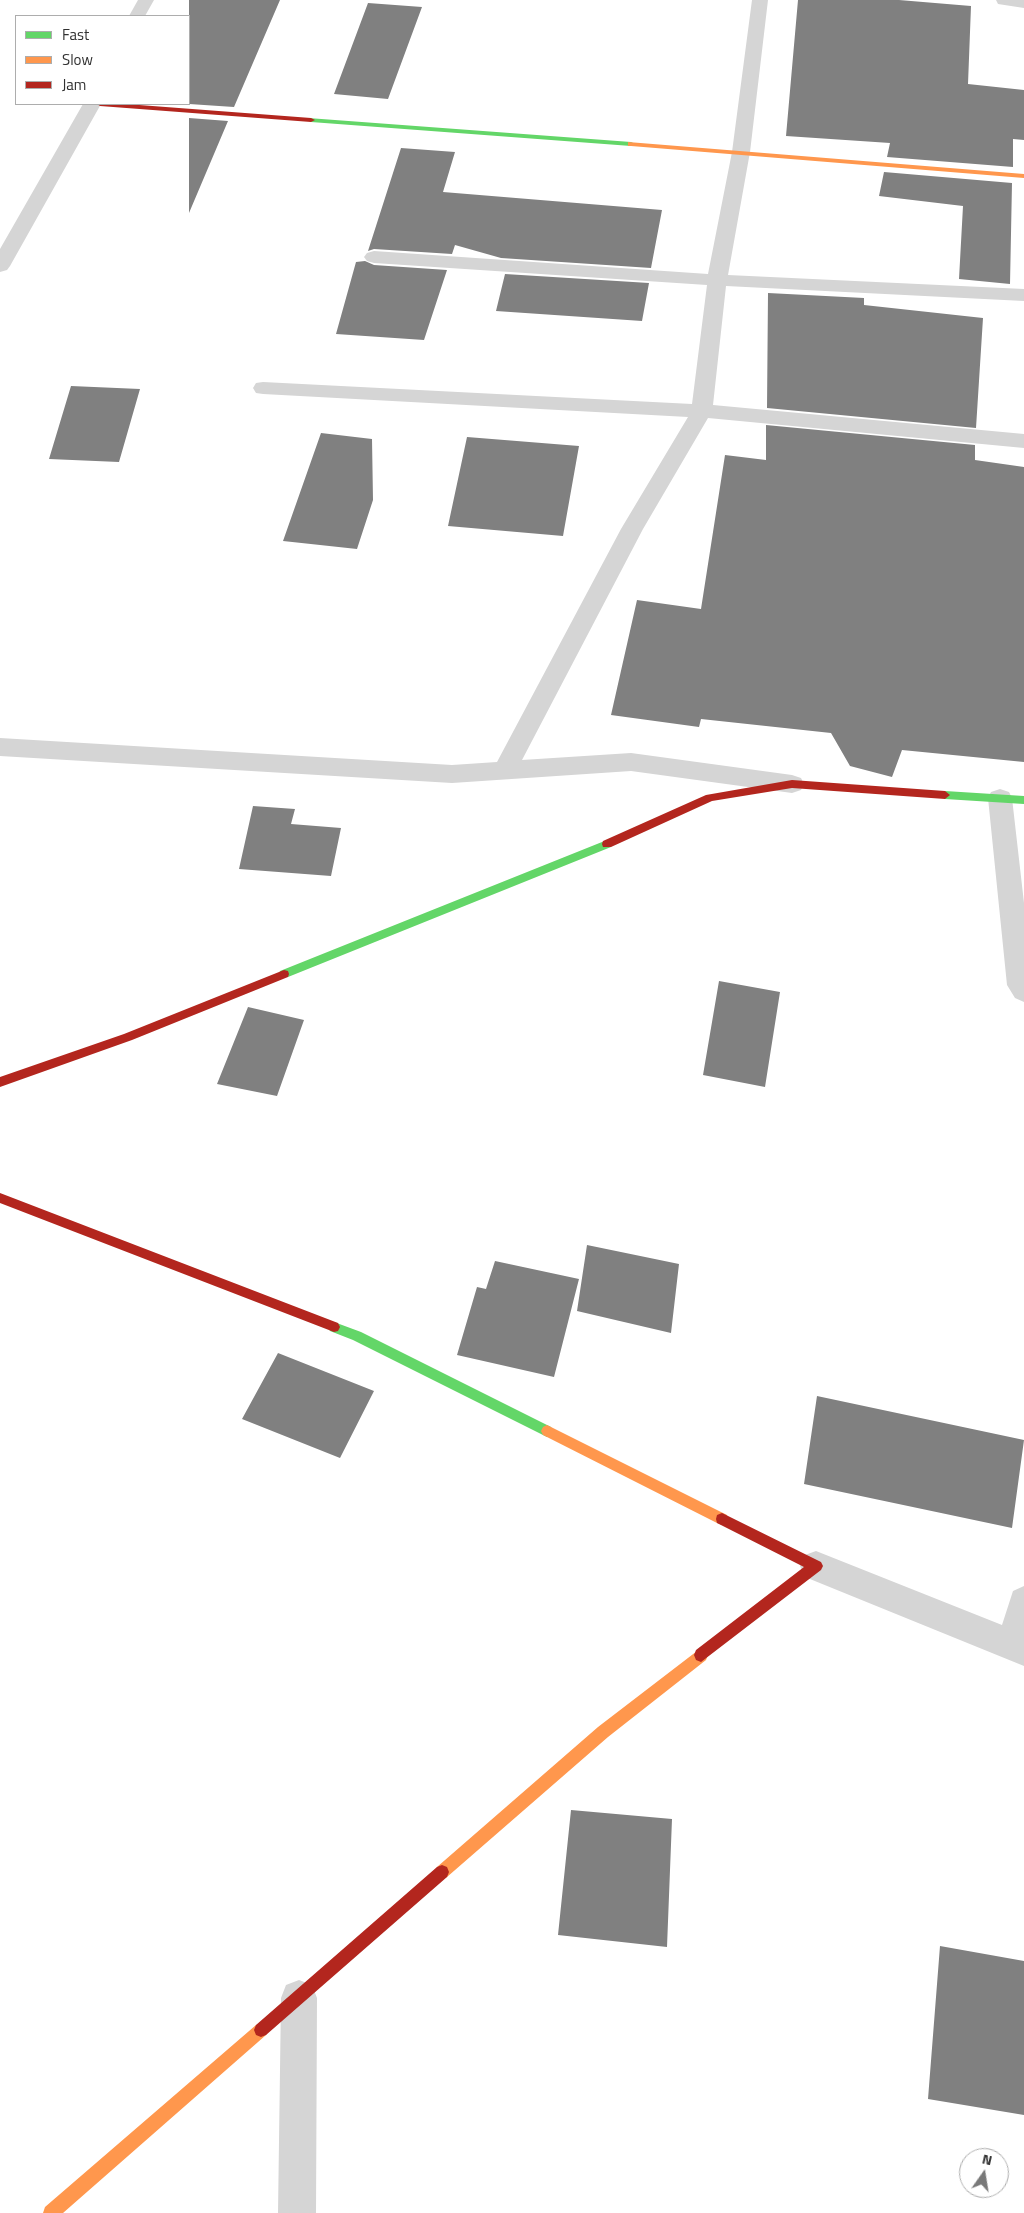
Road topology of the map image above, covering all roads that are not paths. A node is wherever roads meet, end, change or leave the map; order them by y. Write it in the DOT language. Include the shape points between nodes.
graph roads {
  1 [pos="146,0"];
  2 [pos="760,0"];
  3 [pos="1004,0"];
  4 [pos="1024,3"];
  5 [pos="138,15"];
  6 [pos="91,105"];
  7 [pos="113,105"];
  8 [pos="741,152"];
  9 [pos="1024,176"];
  10 [pos="374,257"];
  11 [pos="0,266"];
  12 [pos="717,280"];
  13 [pos="1024,295"];
  14 [pos="263,388"];
  15 [pos="702,411"];
  16 [pos="1024,441"];
  17 [pos="0,747"];
  18 [pos="505,770"];
  19 [pos="792,784"];
  20 [pos="1012,799"];
  21 [pos="1024,991"];
  22 [pos="0,1082"];
  23 [pos="0,1198"];
  24 [pos="816,1566"];
  25 [pos="1024,1602"];
  26 [pos="1019,1648"];
  27 [pos="299,1998"];
  28 [pos="51,2213"];
  29 [pos="297,2213"];
  1 -- 5 [label="street"];
  2 -- 8 [label="street"];
  3 -- 4 [label="street"];
  6 -- 11 [label="street"];
  7 -- 8 [label="street"];
  8 -- 9 [label="street"];
  8 -- 12 [label="street"];
  10 -- 12 [label="street"];
  12 -- 13 [label="street"];
  12 -- 15 [label="street"];
  14 -- 15 [label="street"];
  15 -- 16 [label="street"];
  15 -- 18 [label="street" via="632,529"];
  17 -- 18 [label="street" via="452,774"];
  18 -- 19 [label="street" via="631,762"];
  19 -- 20 [label="street"];
  19 -- 22 [label="street" via="710,798 586,852 128,1037"];
  20 -- 21 [label="street" via="1020,985"];
  23 -- 24 [label="street" via="357,1336"];
  24 -- 26 [label="street"];
  24 -- 27 [label="street" via="603,1732"];
  25 -- 26 [label="street"];
  27 -- 28 [label="street"];
  27 -- 29 [label="street"];
}
